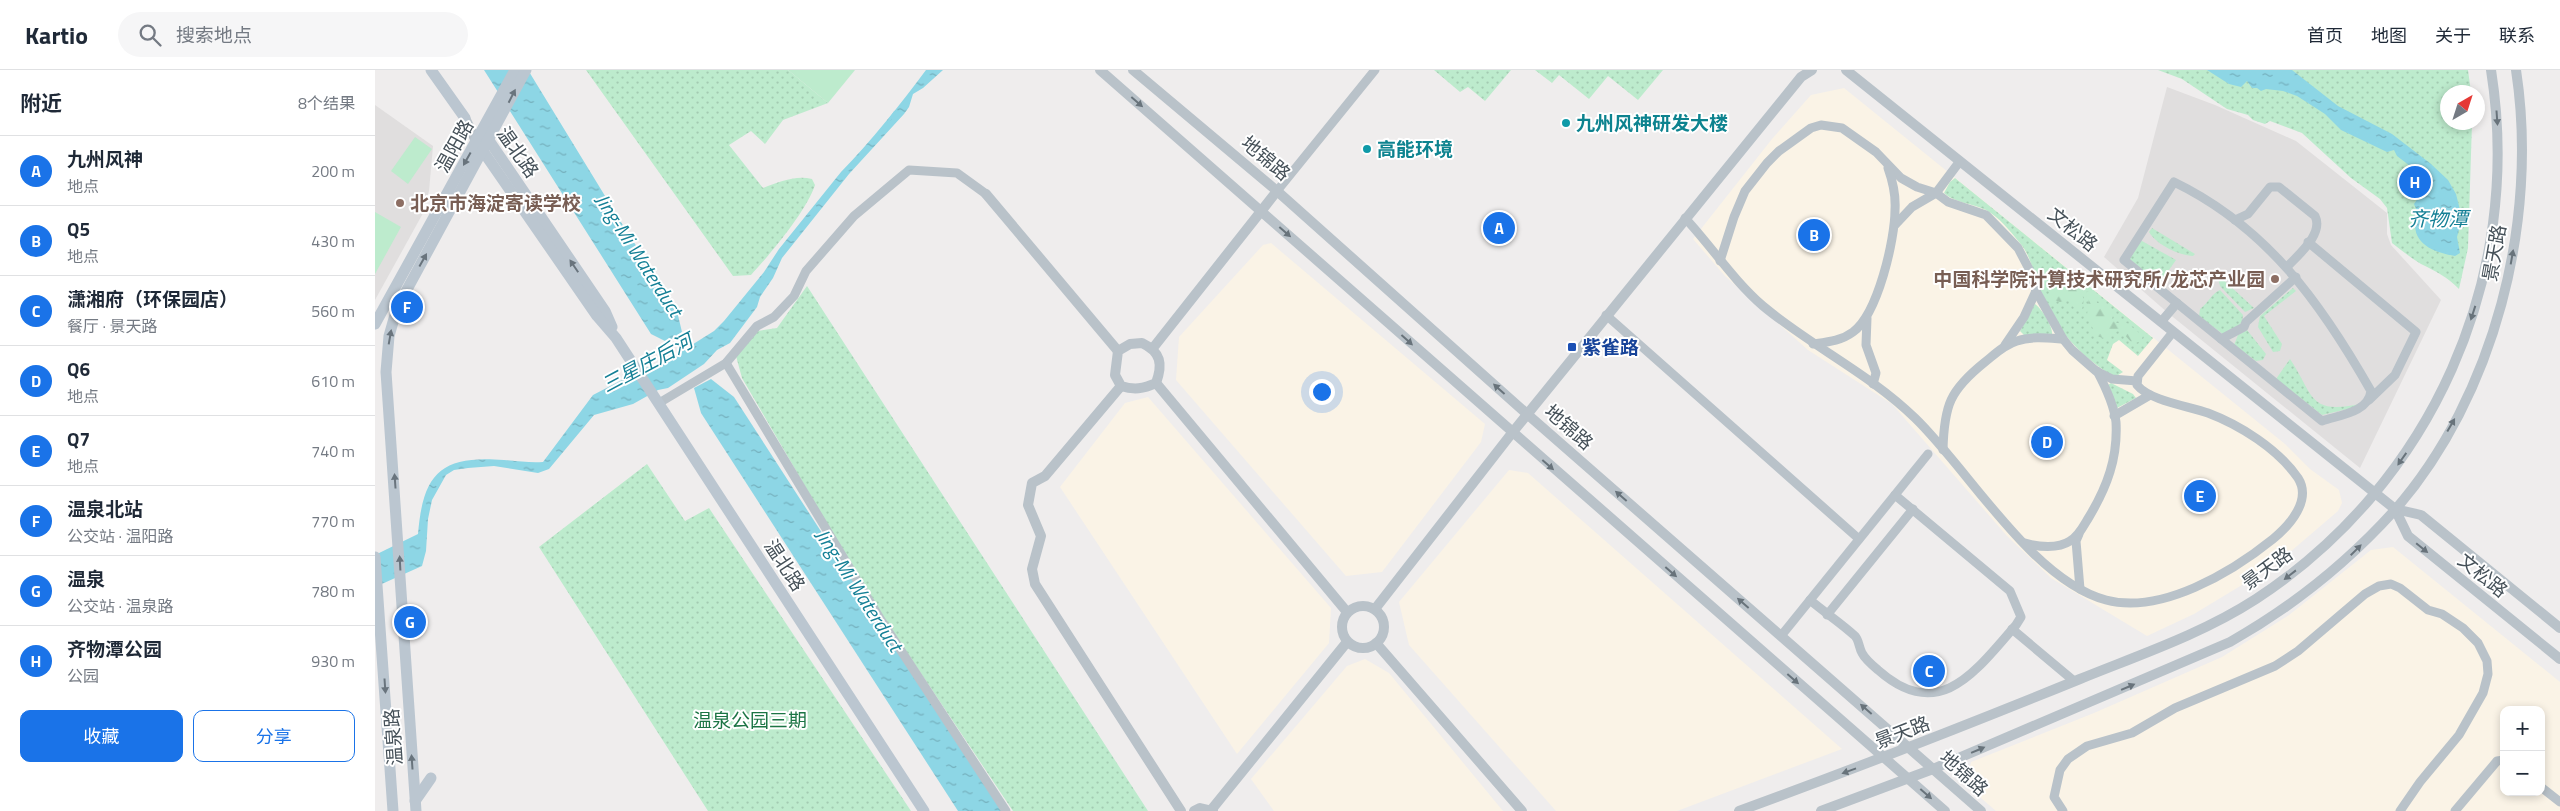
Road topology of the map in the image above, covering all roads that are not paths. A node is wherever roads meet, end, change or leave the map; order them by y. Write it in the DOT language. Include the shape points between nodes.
graph roads {
  1 [pos="431,70"];
  2 [pos="515,70"];
  3 [pos="526,70"];
  4 [pos="1100,70"];
  5 [pos="1133,70"];
  6 [pos="1375,70"];
  7 [pos="1812,70"];
  8 [pos="1846,70"];
  9 [pos="2491,70"];
  10 [pos="2516,70"];
  11 [pos="465,118"];
  12 [pos="495,119"];
  13 [pos="479,136"];
  14 [pos="489,141"];
  15 [pos="483,152"];
  16 [pos="1960,162"];
  17 [pos="1887,166"];
  18 [pos="1277,191"];
  19 [pos="1936,192"];
  20 [pos="986,194"];
  21 [pos="1261,211"];
  22 [pos="1685,218"];
  23 [pos="2235,220"];
  24 [pos="1894,226"];
  25 [pos="2308,242"];
  26 [pos="1721,261"];
  27 [pos="2287,267"];
  28 [pos="2296,277"];
  29 [pos="2035,291"];
  30 [pos="2177,303"];
  31 [pos="1868,313"];
  32 [pos="1606,315"];
  33 [pos="2161,322"];
  34 [pos="375,324"];
  35 [pos="2173,332"];
  36 [pos="616,338"];
  37 [pos="2221,339"];
  38 [pos="2063,340"];
  39 [pos="1813,344"];
  40 [pos="2005,346"];
  41 [pos="1153,348"];
  42 [pos="1119,351"];
  43 [pos="726,363"];
  44 [pos="2096,371"];
  45 [pos="381,372"];
  46 [pos="2137,381"];
  47 [pos="1156,383"];
  48 [pos="1873,384"];
  49 [pos="1121,386"];
  50 [pos="2150,395"];
  51 [pos="656,399"];
  52 [pos="2369,400"];
  53 [pos="1527,414"];
  54 [pos="2114,416"];
  55 [pos="1512,432"];
  56 [pos="1943,450"];
  57 [pos="1928,454"];
  58 [pos="2376,494"];
  59 [pos="1895,495"];
  60 [pos="1913,509"];
  61 [pos="2395,509"];
  62 [pos="2080,531"];
  63 [pos="1859,539"];
  64 [pos="2025,543"];
  65 [pos="375,557"];
  66 [pos="2080,588"];
  67 [pos="1810,600"];
  68 [pos="1375,609"];
  69 [pos="1347,612"];
  70 [pos="1827,615"];
  71 [pos="2560,628"];
  72 [pos="2013,629"];
  73 [pos="1781,636"];
  74 [pos="1347,642"];
  75 [pos="1376,643"];
  76 [pos="379,655"];
  77 [pos="2560,659"];
  78 [pos="2074,681"];
  79 [pos="1911,748"];
  80 [pos="1883,758"];
  81 [pos="2500,761"];
  82 [pos="1933,769"];
  83 [pos="431,778"];
  84 [pos="1907,778"];
  85 [pos="2545,790"];
  86 [pos="2560,802"];
  87 [pos="415,806"];
  88 [pos="1212,810"];
  89 [pos="393,811"];
  90 [pos="924,811"];
  91 [pos="1006,811"];
  92 [pos="1181,811"];
  93 [pos="1194,811"];
  94 [pos="1522,811"];
  95 [pos="1739,811"];
  96 [pos="1821,811"];
  97 [pos="1945,811"];
  98 [pos="1981,811"];
  99 [pos="2063,811"];
  100 [pos="2400,811"];
  101 [pos="2455,811"];
  1 -- 11 [label="main road, 温北路"];
  2 -- 12 [label="main road"];
  12 -- 3 [label="main road, one-way"];
  4 -- 21 [label="street, one-way"];
  5 -- 18 [label="street, 地锦路"];
  6 -- 18 [label="street"];
  7 -- 22 [label="street" via="1801,77"];
  8 -- 16 [label="street, 文松路"];
  9 -- 58 [label="street, 景天路, one-way" via="2499,136 2498,181 2480,294 2453,369 2411,446"];
  61 -- 10 [label="street, 景天路, one-way" via="2432,459 2475,380 2503,300 2523,182 2523,135"];
  11 -- 13 [label="street, 温北路"];
  12 -- 13 [label="main road, 温阳路"];
  12 -- 14 [label="main road, 温阳路"];
  13 -- 14 [label="main road, 温北路"];
  13 -- 15 [label="main road, 温北路"];
  13 -- 34 [label="main road, 温阳路, one-way"];
  14 -- 15 [label="main road, 温阳路"];
  36 -- 14 [label="main road, 温北路, one-way" via="605,311"];
  15 -- 36 [label="main road, 温北路" via="597,316"];
  45 -- 15 [label="main road, 温阳路, one-way" via="397,308"];
  16 -- 19 [label="street"];
  16 -- 33 [label="street, 文松路"];
  17 -- 19 [label="street" via="1909,183"];
  17 -- 24 [label="street" via="1895,188"];
  17 -- 26 [label="street" via="1876,152 1842,128 1821,125 1811,128 1779,151 1745,191"];
  18 -- 21 [label="street"];
  53 -- 18 [label="street, 地锦路, one-way"];
  19 -- 24 [label="street" via="1912,208"];
  19 -- 29 [label="street" via="1947,202 1986,215 1995,223 2018,248 2029,268"];
  20 -- 42 [label="street"];
  20 -- 43 [label="street" via="957,173 909,170 855,216 806,270 794,296 774,317 757,326"];
  21 -- 41 [label="street"];
  21 -- 55 [label="street, one-way"];
  22 -- 26 [label="street"];
  22 -- 32 [label="street"];
  23 -- 25 [label="street" via="2248,214 2270,187 2279,187 2315,216 2317,228"];
  23 -- 27 [label="street"];
  23 -- 30 [label="street" via="2174,182 2124,260"];
  24 -- 31 [label="street"];
  25 -- 27 [label="street"];
  25 -- 52 [label="street" via="2416,332 2395,375"];
  26 -- 39 [label="street" via="1739,284 1762,305"];
  27 -- 28 [label="street"];
  28 -- 37 [label="street" via="2244,327"];
  28 -- 52 [label="street" via="2342,340 2371,391"];
  29 -- 38 [label="street"];
  29 -- 40 [label="street" via="2024,317"];
  30 -- 33 [label="street"];
  30 -- 37 [label="street"];
  31 -- 39 [label="street" via="1864,322 1844,338"];
  31 -- 48 [label="street" via="1865,331 1875,373"];
  32 -- 53 [label="street"];
  32 -- 63 [label="street"];
  33 -- 35 [label="street, 文松路"];
  35 -- 46 [label="street"];
  35 -- 58 [label="street, 文松路"];
  36 -- 51 [label="main road, 温北路"];
  37 -- 52 [label="street" via="2321,421 2361,408"];
  38 -- 40 [label="street" via="2027,339"];
  38 -- 44 [label="street"];
  39 -- 48 [label="street"];
  40 -- 56 [label="street" via="1958,386 1947,411"];
  41 -- 42 [label="street" via="1136,343"];
  41 -- 47 [label="street" via="1159,358 1160,372"];
  42 -- 49 [label="street" via="1115,375"];
  43 -- 51 [label="street"];
  43 -- 91 [label="street" via="881,620"];
  44 -- 46 [label="street" via="2112,379"];
  44 -- 54 [label="street" via="2104,384"];
  87 -- 45 [label="main road, 温泉路, one-way" via="398,529"];
  46 -- 50 [label="street" via="2141,390"];
  47 -- 49 [label="street" via="1147,388"];
  47 -- 69 [label="street"];
  48 -- 56 [label="street" via="1916,419"];
  49 -- 92 [label="street" via="1045,476 1032,483 1028,505 1041,536 1032,569 1035,584"];
  50 -- 54 [label="street"];
  50 -- 66 [label="street" via="2210,414 2256,439 2298,480 2303,490 2301,502 2286,526 2255,553 2175,595 2138,603 2108,601"];
  51 -- 90 [label="main road, 温北路"];
  53 -- 55 [label="street"];
  73 -- 53 [label="street, 地锦路, one-way"];
  54 -- 62 [label="street" via="2112,471 2106,488"];
  55 -- 68 [label="street"];
  55 -- 80 [label="street, one-way"];
  56 -- 64 [label="street"];
  57 -- 59 [label="street"];
  58 -- 61 [label="street, 文松路"];
  58 -- 78 [label="street, 景天路, one-way" via="2315,555 2255,600 2182,637"];
  59 -- 60 [label="street"];
  59 -- 63 [label="street"];
  60 -- 70 [label="street"];
  60 -- 72 [label="street" via="2010,590 2021,617"];
  61 -- 71 [label="street, 文松路" via="2421,515"];
  61 -- 77 [label="street, 文松路, one-way" via="2408,536"];
  82 -- 61 [label="street, 景天路, one-way" via="2230,642 2275,615 2331,574"];
  62 -- 64 [label="street" via="2060,545 2033,546"];
  62 -- 66 [label="street" via="2076,541"];
  63 -- 67 [label="street"];
  64 -- 66 [label="street" via="2048,567"];
  65 -- 76 [label="main road, 温泉路"];
  67 -- 70 [label="street"];
  67 -- 73 [label="street"];
  68 -- 69 [label="street" via="1360,605"];
  68 -- 75 [label="street" via="1384,626"];
  69 -- 74 [label="street" via="1341,623"];
  70 -- 72 [label="street" via="1857,638 1863,655 1878,670 1904,689 1919,693 1946,691 1962,682"];
  72 -- 78 [label="street"];
  79 -- 73 [label="street, 地锦路, one-way"];
  74 -- 75 [label="street" via="1358,648"];
  74 -- 88 [label="street"];
  75 -- 94 [label="street"];
  76 -- 89 [label="main road, 温泉路, one-way"];
  78 -- 79 [label="street, 景天路"];
  79 -- 80 [label="street, 景天路"];
  79 -- 82 [label="street, 地锦路"];
  80 -- 84 [label="street"];
  80 -- 95 [label="street, 景天路, one-way"];
  81 -- 101 [label="street"];
  82 -- 84 [label="street, 景天路"];
  82 -- 98 [label="street, 地锦路"];
  83 -- 87 [label="main road"];
  84 -- 96 [label="street, 景天路"];
  84 -- 97 [label="street, one-way"];
  85 -- 86 [label="street"];
  88 -- 93 [label="street" via="1200,808"];
  99 -- 100 [label="street" via="2054,797 2060,770 2067,759 2087,746 2132,733 2175,708 2275,666 2298,651 2365,594 2391,584 2428,610 2442,614 2463,628 2478,643 2487,661 2488,674 2483,693 2459,735"];
}
